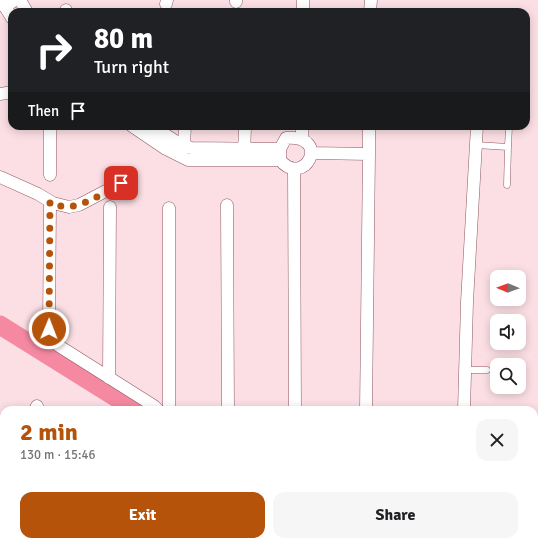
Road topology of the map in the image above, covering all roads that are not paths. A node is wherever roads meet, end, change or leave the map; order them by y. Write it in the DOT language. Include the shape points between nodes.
graph roads {
  1 [pos="50,130"];
  2 [pos="140,130"];
  3 [pos="157,130"];
  4 [pos="184,130"];
  5 [pos="245,130"];
  6 [pos="302,130"];
  7 [pos="369,130"];
  8 [pos="477,130"];
  9 [pos="509,130"];
  10 [pos="302,139"];
  11 [pos="476,145"];
  12 [pos="508,147"];
  13 [pos="182,151"];
  14 [pos="312,153"];
  15 [pos="369,154"];
  16 [pos="244,155"];
  17 [pos="280,155"];
  18 [pos="294,169"];
  19 [pos="50,175"];
  20 [pos="0,177"];
  21 [pos="121,183"];
  22 [pos="507,185"];
  23 [pos="50,202"];
  24 [pos="227,205"];
  25 [pos="110,207"];
  26 [pos="169,208"];
  27 [pos="465,370"];
  28 [pos="487,370"];
  29 [pos="109,378"];
  30 [pos="152,406"];
  31 [pos="169,406"];
  32 [pos="228,406"];
  33 [pos="295,406"];
  34 [pos="366,406"];
  35 [pos="464,406"];
  1 -- 19 [label="street"];
  2 -- 13 [label="street"];
  3 -- 13 [label="street"];
  4 -- 13 [label="street"];
  5 -- 16 [label="street"];
  6 -- 10 [label="street"];
  7 -- 15 [label="street"];
  8 -- 11 [label="street"];
  9 -- 12 [label="lane"];
  10 -- 14 [label="street" via="310,145"];
  10 -- 17 [label="street" via="286,138"];
  11 -- 12 [label="lane"];
  11 -- 27 [label="street"];
  12 -- 22 [label="lane"];
  13 -- 16 [label="street" via="196,148"];
  14 -- 15 [label="street"];
  14 -- 18 [label="street" via="306,164"];
  15 -- 34 [label="street"];
  16 -- 17 [label="street"];
  17 -- 18 [label="street" via="284,166"];
  18 -- 33 [label="street"];
  20 -- 23 [label="street"];
  21 -- 23 [label="street" via="79,205 60,206"];
  23 -- 29 [label="street" via="51,336 59,346"];
  24 -- 32 [label="street"];
  25 -- 29 [label="street"];
  26 -- 31 [label="street"];
  27 -- 28 [label="lane"];
  27 -- 35 [label="street"];
  29 -- 30 [label="street"];
}
